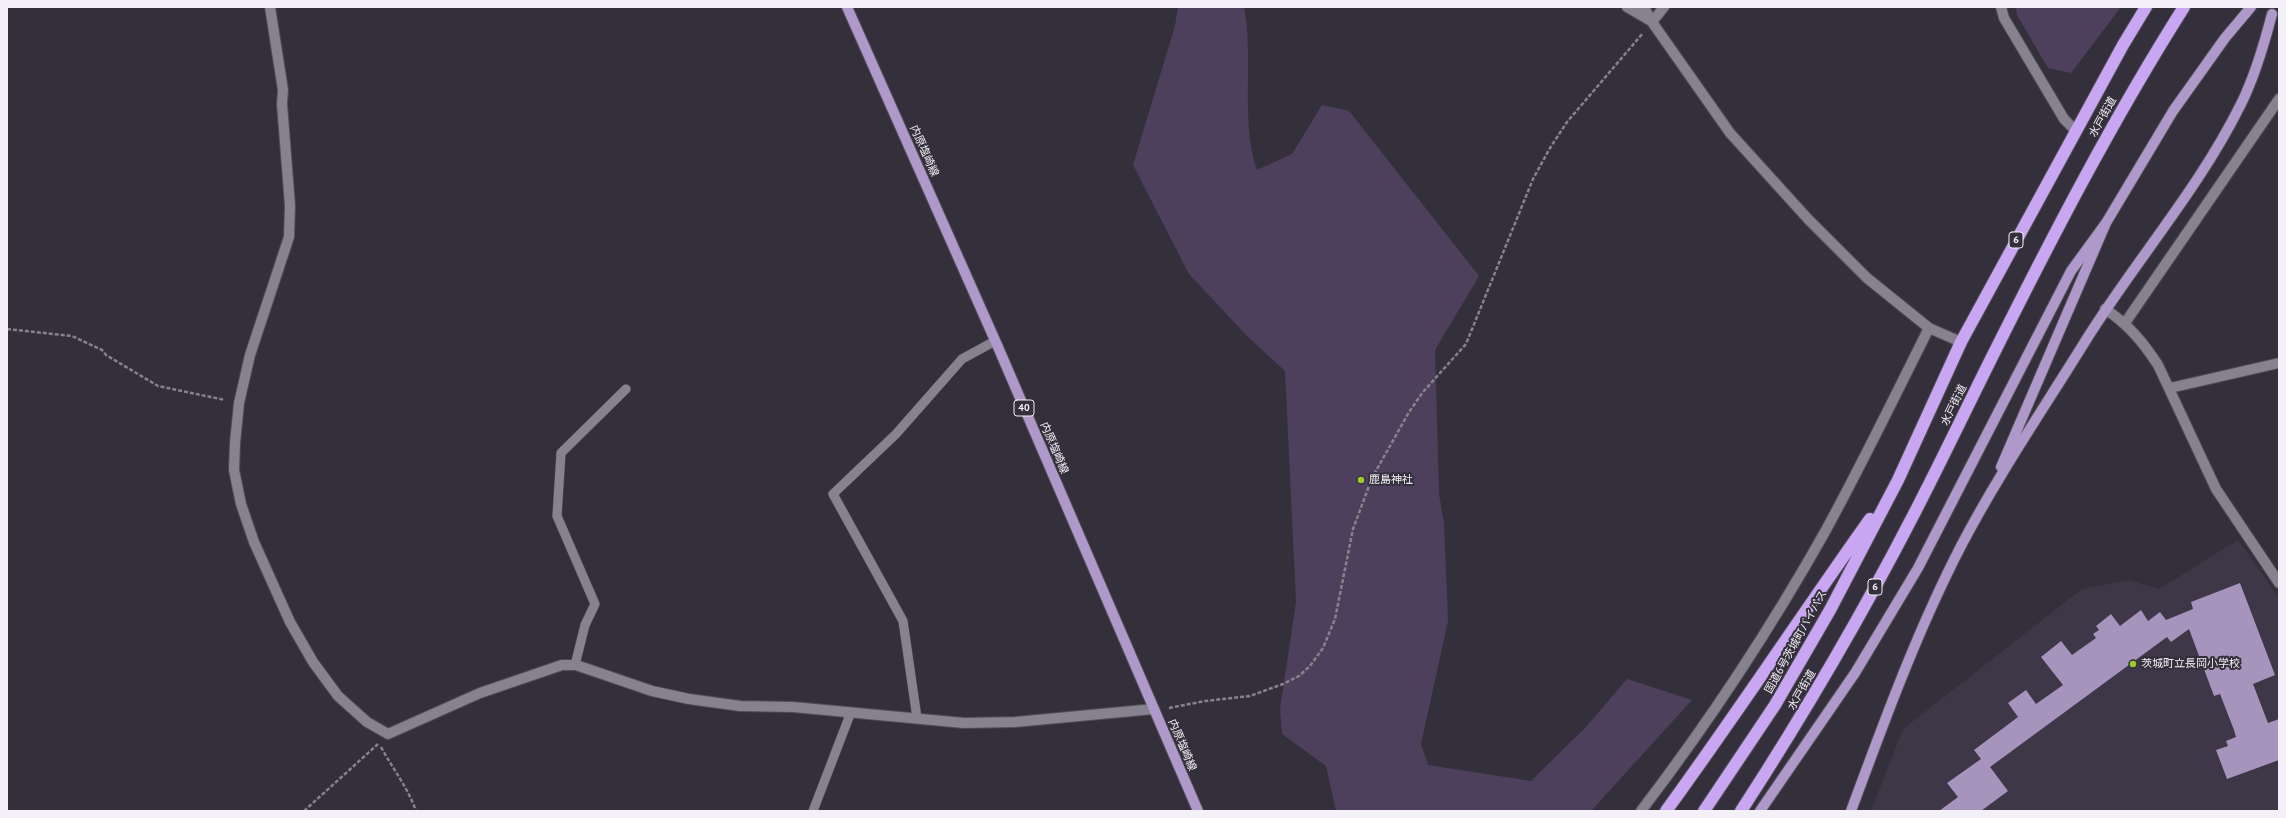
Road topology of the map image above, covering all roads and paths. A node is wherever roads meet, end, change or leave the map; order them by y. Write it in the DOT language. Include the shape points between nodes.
graph roads {
  1 [pos="270,7"];
  2 [pos="848,7"];
  3 [pos="1627,7"];
  4 [pos="1644,7"];
  5 [pos="1664,7"];
  6 [pos="2001,7"];
  7 [pos="2146,7"];
  8 [pos="2184,7"];
  9 [pos="2251,7"];
  10 [pos="2272,14"];
  11 [pos="1652,22"];
  12 [pos="2279,99"];
  13 [pos="2076,131"];
  14 [pos="2106,223"];
  15 [pos="2105,309"];
  16 [pos="2125,323"];
  17 [pos="1929,328"];
  18 [pos="7,329"];
  19 [pos="995,341"];
  20 [pos="1961,342"];
  21 [pos="2279,363"];
  22 [pos="2170,388"];
  23 [pos="626,389"];
  24 [pos="239,403"];
  25 [pos="1898,480"];
  26 [pos="1988,498"];
  27 [pos="2279,583"];
  28 [pos="574,665"];
  29 [pos="1154,709"];
  30 [pos="851,712"];
  31 [pos="917,718"];
  32 [pos="388,734"];
  33 [pos="379,743"];
  34 [pos="304,811"];
  35 [pos="416,811"];
  36 [pos="812,811"];
  37 [pos="1198,811"];
  38 [pos="1641,811"];
  39 [pos="1666,811"];
  40 [pos="1704,811"];
  41 [pos="1741,811"];
  42 [pos="1760,811"];
  43 [pos="1851,811"];
  1 -- 24 [label="street" via="283,90 290,206 289,237 250,355"];
  2 -- 19 [label="main road, 内原塩崎線 / 40"];
  3 -- 11 [label="street"];
  4 -- 11 [label="street"];
  5 -- 11 [label="street"];
  6 -- 13 [label="street" via="2004,18 2064,119"];
  7 -- 13 [label="highway, 水戸街道 / 6"];
  8 -- 41 [label="highway, 水戸街道 / 6" via="2146,66 2074,196 1916,511 1866,604 1792,733"];
  9 -- 14 [label="main road" via="2174,111"];
  10 -- 15 [label="main road" via="2259,59 2241,104 2196,182"];
  11 -- 17 [label="street" via="1730,133 1808,219 1867,278"];
  11 -- 29 [label="path" via="1567,122 1550,148 1534,179 1466,344 1409,412 1372,478 1353,529 1334,619 1323,648 1310,666 1299,676 1250,696"];
  12 -- 16 [label="street"];
  13 -- 20 [label="highway, 水戸街道 / 6"];
  14 -- 26 [label="main road"];
  14 -- 42 [label="main road" via="2071,271 1918,568 1855,673"];
  15 -- 16 [label="street"];
  15 -- 26 [label="main road"];
  16 -- 22 [label="street" via="2146,346"];
  17 -- 20 [label="street"];
  17 -- 38 [label="street" via="1826,530 1733,683"];
  18 -- 24 [label="path" via="72,336 102,350 106,355 158,386"];
  19 -- 29 [label="main road, 内原塩崎線 / 40"];
  19 -- 31 [label="lane" via="962,359 896,434 833,494 903,622"];
  20 -- 25 [label="highway, 水戸街道 / 6"];
  21 -- 22 [label="street"];
  22 -- 27 [label="street" via="2216,488"];
  23 -- 28 [label="lane" via="561,453 557,516 595,604 585,625"];
  24 -- 32 [label="street" via="234,443 234,470 241,504 267,576 313,662 338,696 367,722"];
  25 -- 39 [label="highway"];
  25 -- 40 [label="highway, 国道6号茨城町バイパス / 6" via="1830,610 1775,705"];
  26 -- 43 [label="main road" via="1930,612 1884,722"];
  28 -- 30 [label="street" via="652,691 689,699 740,706"];
  28 -- 32 [label="street" via="562,665 480,693"];
  29 -- 31 [label="street" via="1015,722 964,723"];
  29 -- 37 [label="main road, 内原塩崎線 / 40"];
  30 -- 31 [label="street"];
  30 -- 36 [label="lane"];
  32 -- 33 [label="path"];
  33 -- 34 [label="path"];
  33 -- 35 [label="path" via="393,770 409,792"];
}
